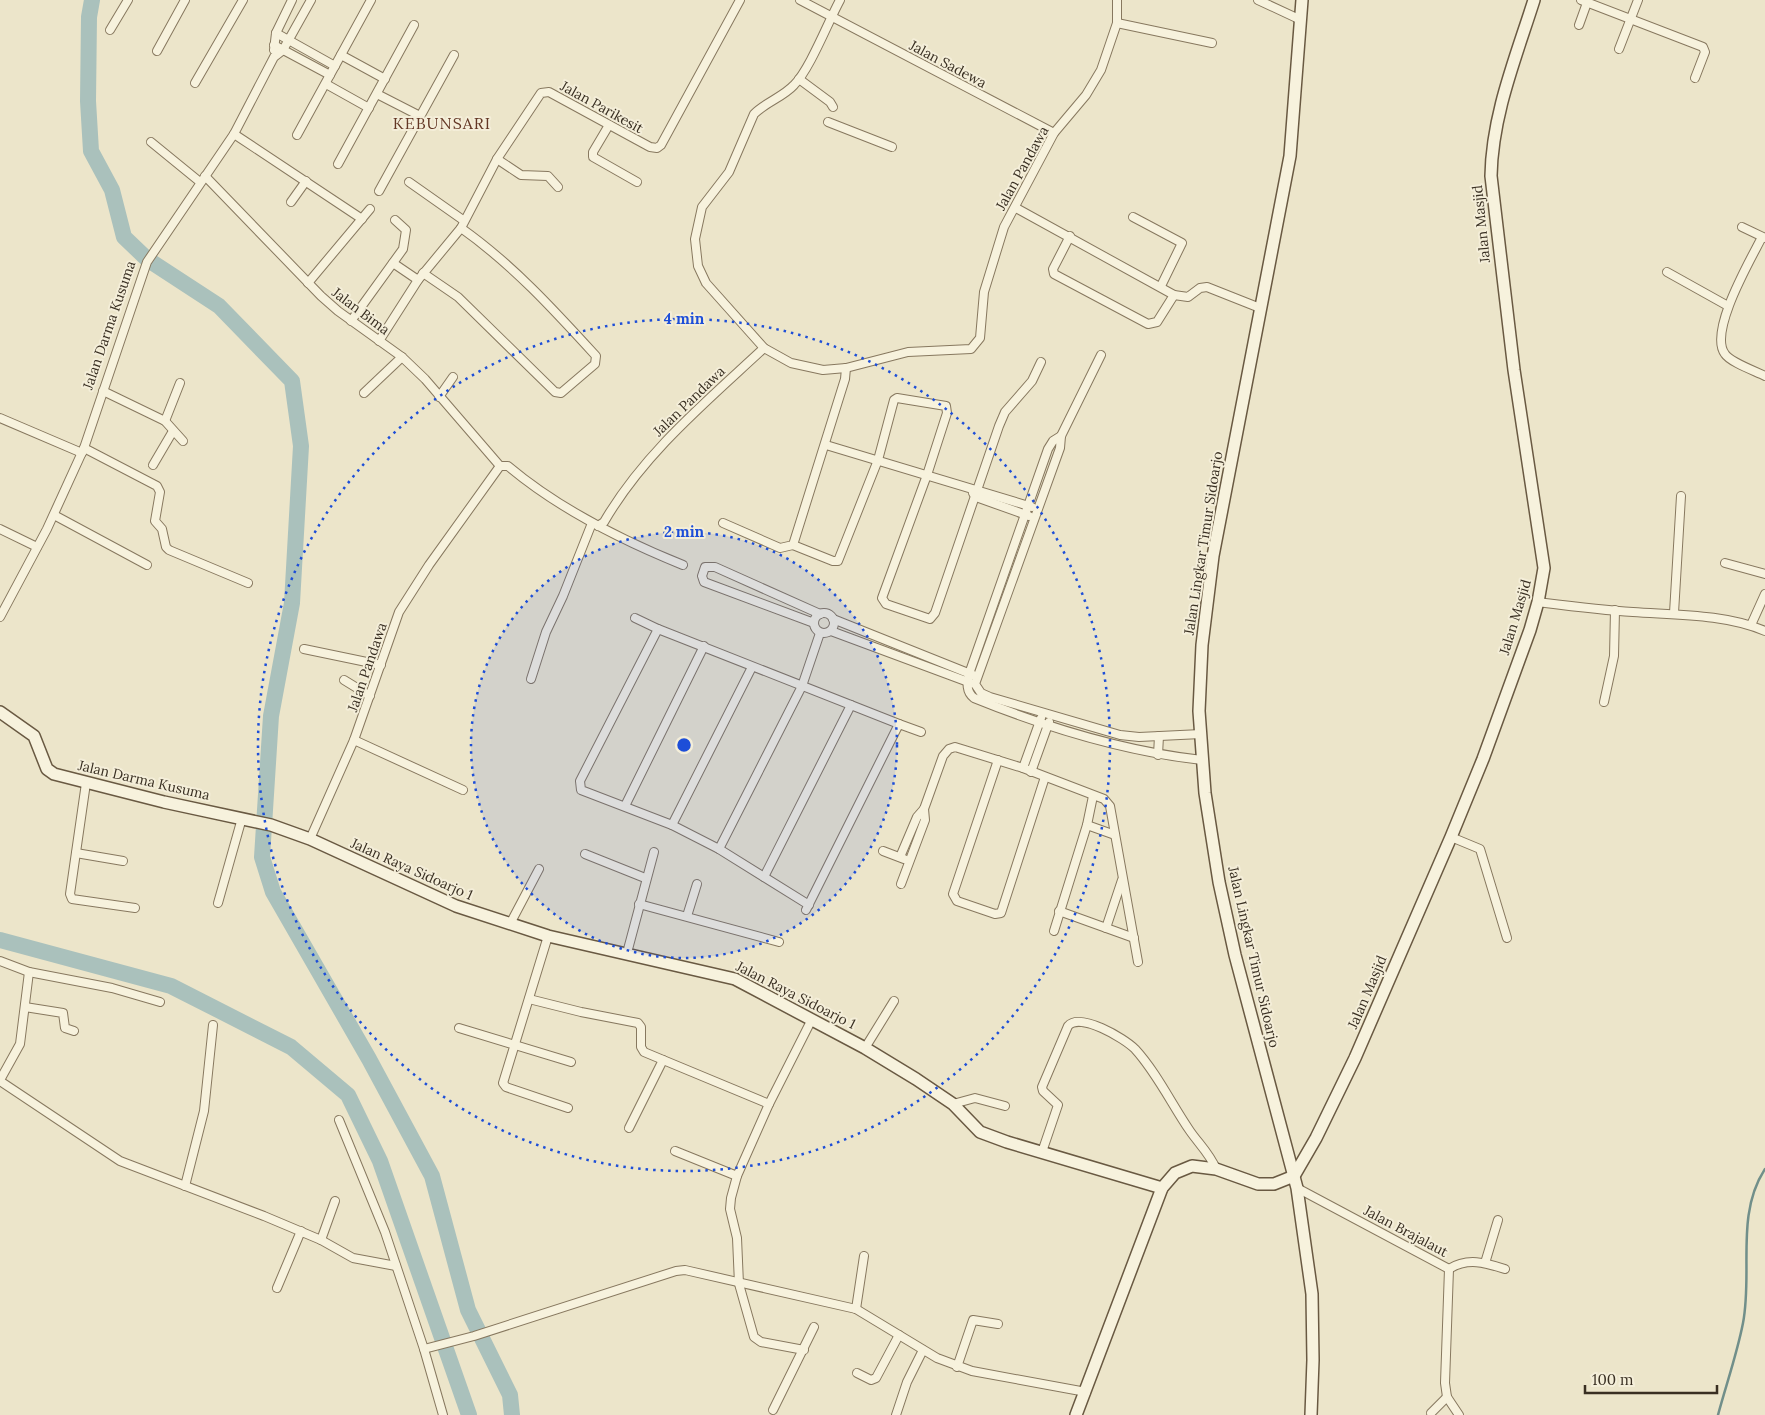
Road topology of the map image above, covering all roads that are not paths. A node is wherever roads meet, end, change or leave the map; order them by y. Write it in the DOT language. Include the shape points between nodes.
graph roads {
  1 [pos="128,0"];
  2 [pos="185,0"];
  3 [pos="243,0"];
  4 [pos="292,0"];
  5 [pos="311,0"];
  6 [pos="371,0"];
  7 [pos="740,0"];
  8 [pos="800,0"];
  9 [pos="840,0"];
  10 [pos="1116,0"];
  11 [pos="1258,0"];
  12 [pos="1302,0"];
  13 [pos="1534,0"];
  14 [pos="1638,0"];
  15 [pos="1586,1"];
  16 [pos="831,17"];
  17 [pos="1631,18"];
  18 [pos="1301,20"];
  19 [pos="1116,23"];
  20 [pos="414,25"];
  21 [pos="1579,25"];
  22 [pos="110,30"];
  23 [pos="276,33"];
  24 [pos="288,40"];
  25 [pos="1212,44"];
  26 [pos="274,45"];
  27 [pos="1619,49"];
  28 [pos="283,50"];
  29 [pos="158,51"];
  30 [pos="341,55"];
  31 [pos="454,55"];
  32 [pos="274,57"];
  33 [pos="335,66"];
  34 [pos="330,75"];
  35 [pos="1695,78"];
  36 [pos="385,79"];
  37 [pos="799,79"];
  38 [pos="195,84"];
  39 [pos="326,84"];
  40 [pos="377,94"];
  41 [pos="833,107"];
  42 [pos="369,108"];
  43 [pos="420,116"];
  44 [pos="828,122"];
  45 [pos="609,125"];
  46 [pos="1054,133"];
  47 [pos="234,134"];
  48 [pos="297,135"];
  49 [pos="151,142"];
  50 [pos="892,147"];
  51 [pos="497,159"];
  52 [pos="338,164"];
  53 [pos="203,179"];
  54 [pos="306,181"];
  55 [pos="409,182"];
  56 [pos="637,182"];
  57 [pos="558,187"];
  58 [pos="379,191"];
  59 [pos="291,202"];
  60 [pos="1016,208"];
  61 [pos="370,209"];
  62 [pos="1133,217"];
  63 [pos="362,219"];
  64 [pos="395,220"];
  65 [pos="462,224"];
  66 [pos="1742,227"];
  67 [pos="1070,236"];
  68 [pos="1763,237"];
  69 [pos="393,263"];
  70 [pos="1667,272"];
  71 [pos="420,277"];
  72 [pos="308,283"];
  73 [pos="1161,286"];
  74 [pos="1174,295"];
  75 [pos="1728,306"];
  76 [pos="1260,308"];
  77 [pos="351,321"];
  78 [pos="379,341"];
  79 [pos="764,348"];
  80 [pos="1101,355"];
  81 [pos="402,357"];
  82 [pos="1040,362"];
  83 [pos="846,368"];
  84 [pos="1765,376"];
  85 [pos="453,377"];
  86 [pos="180,383"];
  87 [pos="102,391"];
  88 [pos="364,393"];
  89 [pos="439,397"];
  90 [pos="0,418"];
  91 [pos="165,421"];
  92 [pos="173,431"];
  93 [pos="1062,436"];
  94 [pos="183,441"];
  95 [pos="826,445"];
  96 [pos="83,451"];
  97 [pos="878,460"];
  98 [pos="153,465"];
  99 [pos="500,466"];
  100 [pos="927,475"];
  101 [pos="1035,487"];
  102 [pos="1044,490"];
  103 [pos="977,493"];
  104 [pos="1681,496"];
  105 [pos="1028,506"];
  106 [pos="1037,508"];
  107 [pos="1025,514"];
  108 [pos="54,515"];
  109 [pos="1034,517"];
  110 [pos="724,523"];
  111 [pos="595,524"];
  112 [pos="0,530"];
  113 [pos="793,545"];
  114 [pos="37,547"];
  115 [pos="1725,563"];
  116 [pos="147,565"];
  117 [pos="683,565"];
  118 [pos="1765,574"];
  119 [pos="732,575"];
  120 [pos="248,583"];
  121 [pos="726,590"];
  122 [pos="1765,594"];
  123 [pos="1538,602"];
  124 [pos="1615,610"];
  125 [pos="1674,613"];
  126 [pos="820,614"];
  127 [pos="0,617"];
  128 [pos="635,618"];
  129 [pos="833,619"];
  130 [pos="814,623"];
  131 [pos="1751,625"];
  132 [pos="658,629"];
  133 [pos="831,630"];
  134 [pos="1765,631"];
  135 [pos="820,633"];
  136 [pos="704,646"];
  137 [pos="304,649"];
  138 [pos="381,665"];
  139 [pos="752,667"];
  140 [pos="531,679"];
  141 [pos="972,679"];
  142 [pos="344,680"];
  143 [pos="802,686"];
  144 [pos="370,696"];
  145 [pos="1604,702"];
  146 [pos="851,705"];
  147 [pos="0,712"];
  148 [pos="1047,714"];
  149 [pos="1039,722"];
  150 [pos="900,724"];
  151 [pos="1048,726"];
  152 [pos="921,732"];
  153 [pos="1201,734"];
  154 [pos="1120,735"];
  155 [pos="1159,736"];
  156 [pos="1139,737"];
  157 [pos="354,740"];
  158 [pos="1118,747"];
  159 [pos="1138,751"];
  160 [pos="1158,755"];
  161 [pos="998,760"];
  162 [pos="1202,760"];
  163 [pos="1023,768"];
  164 [pos="1031,772"];
  165 [pos="1044,777"];
  166 [pos="86,783"];
  167 [pos="463,790"];
  168 [pos="1094,796"];
  169 [pos="625,806"];
  170 [pos="924,809"];
  171 [pos="242,818"];
  172 [pos="672,825"];
  173 [pos="1087,825"];
  174 [pos="1115,835"];
  175 [pos="1451,837"];
  176 [pos="310,839"];
  177 [pos="719,848"];
  178 [pos="883,851"];
  179 [pos="654,852"];
  180 [pos="76,853"];
  181 [pos="584,854"];
  182 [pos="900,858"];
  183 [pos="123,861"];
  184 [pos="909,861"];
  185 [pos="539,869"];
  186 [pos="764,876"];
  187 [pos="645,878"];
  188 [pos="1123,878"];
  189 [pos="697,884"];
  190 [pos="901,884"];
  191 [pos="218,903"];
  192 [pos="639,904"];
  193 [pos="136,908"];
  194 [pos="1059,912"];
  195 [pos="687,916"];
  196 [pos="510,924"];
  197 [pos="1106,928"];
  198 [pos="1054,931"];
  199 [pos="548,936"];
  200 [pos="1134,938"];
  201 [pos="1507,938"];
  202 [pos="779,942"];
  203 [pos="627,953"];
  204 [pos="0,961"];
  205 [pos="1138,962"];
  206 [pos="29,972"];
  207 [pos="529,999"];
  208 [pos="894,1001"];
  209 [pos="160,1002"];
  210 [pos="25,1007"];
  211 [pos="812,1018"];
  212 [pos="213,1025"];
  213 [pos="459,1028"];
  214 [pos="74,1031"];
  215 [pos="514,1046"];
  216 [pos="865,1048"];
  217 [pos="663,1060"];
  218 [pos="571,1062"];
  219 [pos="0,1081"];
  220 [pos="768,1104"];
  221 [pos="953,1104"];
  222 [pos="1005,1106"];
  223 [pos="568,1108"];
  224 [pos="339,1120"];
  225 [pos="629,1128"];
  226 [pos="676,1151"];
  227 [pos="1042,1152"];
  228 [pos="1216,1169"];
  229 [pos="737,1176"];
  230 [pos="1294,1176"];
  231 [pos="185,1186"];
  232 [pos="1162,1188"];
  233 [pos="1297,1188"];
  234 [pos="335,1201"];
  235 [pos="1498,1220"];
  236 [pos="301,1231"];
  237 [pos="321,1240"];
  238 [pos="864,1256"];
  239 [pos="1486,1262"];
  240 [pos="396,1266"];
  241 [pos="1449,1269"];
  242 [pos="1506,1269"];
  243 [pos="738,1284"];
  244 [pos="277,1288"];
  245 [pos="856,1309"];
  246 [pos="998,1324"];
  247 [pos="814,1327"];
  248 [pos="899,1335"];
  249 [pos="428,1348"];
  250 [pos="804,1350"];
  251 [pos="923,1350"];
  252 [pos="957,1367"];
  253 [pos="857,1373"];
  254 [pos="1086,1392"];
  255 [pos="1447,1397"];
  256 [pos="773,1410"];
  257 [pos="1431,1413"];
  258 [pos="443,1415"];
  259 [pos="896,1415"];
  260 [pos="1076,1415"];
  261 [pos="1311,1415"];
  262 [pos="1459,1415"];
  1 -- 22 [label="street"];
  2 -- 29 [label="street"];
  3 -- 38 [label="street"];
  4 -- 23 [label="street, Jalan Darma Kusuma"];
  5 -- 24 [label="street, Jalan Darma Kusuma"];
  6 -- 30 [label="street"];
  7 -- 45 [label="street, Jalan Parikesit" via="660,146 650,148"];
  8 -- 16 [label="street, Jalan Sadewa"];
  9 -- 16 [label="street"];
  10 -- 19 [label="street, Jalan Pandawa"];
  11 -- 18 [label="street"];
  12 -- 18 [label="street, Jalan Lingkar Timur Sidoarjo"];
  13 -- 123 [label="street, Jalan Masjid" via="1499,112 1491,176 1514,370 1544,568"];
  14 -- 17 [label="street"];
  15 -- 17 [label="street"];
  15 -- 21 [label="street"];
  16 -- 37 [label="street"];
  16 -- 46 [label="street, Jalan Sadewa"];
  17 -- 27 [label="street"];
  17 -- 35 [label="street" via="1703,46 1706,52"];
  18 -- 76 [label="street, Jalan Lingkar Timur Sidoarjo" via="1290,156"];
  19 -- 25 [label="street"];
  19 -- 46 [label="street, Jalan Pandawa" via="1095,82"];
  20 -- 36 [label="street"];
  23 -- 24 [label="street"];
  23 -- 26 [label="street, Jalan Darma Kusuma"];
  24 -- 28 [label="street, Jalan Darma Kusuma"];
  24 -- 33 [label="street"];
  26 -- 28 [label="street"];
  26 -- 32 [label="street, Jalan Darma Kusuma"];
  28 -- 32 [label="street, Jalan Darma Kusuma"];
  28 -- 34 [label="street"];
  30 -- 33 [label="street"];
  30 -- 36 [label="street"];
  31 -- 43 [label="street"];
  32 -- 47 [label="street, Jalan Darma Kusuma"];
  33 -- 34 [label="street"];
  34 -- 39 [label="street"];
  36 -- 40 [label="street"];
  37 -- 41 [label="street"];
  37 -- 79 [label="street" via="789,90 754,114 729,172 702,207 695,229 696,258 706,283"];
  39 -- 42 [label="street"];
  39 -- 48 [label="street"];
  40 -- 42 [label="street"];
  40 -- 43 [label="street"];
  42 -- 52 [label="street"];
  43 -- 58 [label="street"];
  44 -- 50 [label="street"];
  45 -- 51 [label="street, Jalan Parikesit" via="550,92 541,93"];
  45 -- 56 [label="street" via="593,157"];
  46 -- 60 [label="street, Jalan Pandawa"];
  47 -- 53 [label="street, Jalan Darma Kusuma"];
  47 -- 54 [label="street"];
  49 -- 53 [label="street, Jalan Bima"];
  51 -- 57 [label="street" via="521,175 548,176"];
  51 -- 65 [label="street, Jalan Parikesit"];
  53 -- 72 [label="street, Jalan Bima" via="258,228"];
  53 -- 87 [label="street, Jalan Darma Kusuma" via="151,252"];
  54 -- 59 [label="street"];
  54 -- 63 [label="street"];
  55 -- 65 [label="street"];
  60 -- 67 [label="street"];
  60 -- 83 [label="street, Jalan Pandawa" via="1004,227 989,270 980,338 975,346 898,354"];
  61 -- 63 [label="street"];
  62 -- 73 [label="street" via="1182,243"];
  63 -- 72 [label="street"];
  64 -- 69 [label="street" via="406,233 403,249"];
  65 -- 71 [label="street, Jalan Parikesit"];
  65 -- 71 [label="street" via="531,287 596,356 595,364 561,393 555,392 458,297"];
  66 -- 68 [label="street"];
  67 -- 73 [label="street"];
  67 -- 74 [label="street" via="1053,269 1054,274 1148,324 1157,322"];
  68 -- 75 [label="street"];
  69 -- 71 [label="street"];
  69 -- 77 [label="street"];
  70 -- 75 [label="street"];
  71 -- 78 [label="street, Jalan Parikesit"];
  72 -- 77 [label="street, Jalan Bima"];
  73 -- 74 [label="street"];
  74 -- 76 [label="street" via="1188,297 1207,287"];
  75 -- 84 [label="street" via="1721,341 1724,354"];
  76 -- 153 [label="street, Jalan Lingkar Timur Sidoarjo" via="1213,556 1202,645"];
  77 -- 78 [label="street, Jalan Bima"];
  78 -- 81 [label="street, Jalan Bima"];
  79 -- 83 [label="street, Jalan Pandawa" via="800,366 823,370"];
  79 -- 111 [label="street, Jalan Pandawa" via="666,440 639,469 604,522"];
  80 -- 93 [label="street"];
  81 -- 88 [label="street"];
  81 -- 89 [label="street, Jalan Bima"];
  82 -- 103 [label="street" via="1032,381 1002,418"];
  83 -- 95 [label="street"];
  85 -- 89 [label="street"];
  86 -- 91 [label="street"];
  87 -- 91 [label="street"];
  87 -- 96 [label="street, Jalan Darma Kusuma"];
  89 -- 99 [label="street, Jalan Bima"];
  90 -- 96 [label="street"];
  91 -- 92 [label="street"];
  92 -- 94 [label="street"];
  92 -- 98 [label="street"];
  93 -- 101 [label="street" via="1050,444"];
  93 -- 102 [label="street"];
  95 -- 97 [label="street"];
  95 -- 113 [label="street"];
  96 -- 108 [label="street, Jalan Darma Kusuma"];
  96 -- 120 [label="street" via="157,486 160,492 155,521 162,528 169,550"];
  97 -- 100 [label="street"];
  97 -- 100 [label="street" via="895,399 945,405 947,413"];
  97 -- 113 [label="street" via="840,559 833,561"];
  99 -- 111 [label="street" via="508,466"];
  99 -- 138 [label="street, Jalan Pandawa" via="399,612"];
  100 -- 103 [label="street"];
  100 -- 103 [label="street" via="882,598 886,604 928,619 933,617"];
  101 -- 102 [label="street"];
  101 -- 105 [label="street"];
  102 -- 106 [label="street"];
  103 -- 105 [label="street"];
  103 -- 107 [label="street"];
  104 -- 125 [label="street"];
  105 -- 106 [label="street"];
  105 -- 107 [label="street"];
  106 -- 109 [label="street"];
  107 -- 109 [label="street"];
  107 -- 141 [label="street"];
  108 -- 114 [label="street, Jalan Darma Kusuma"];
  108 -- 116 [label="street"];
  109 -- 141 [label="street"];
  110 -- 113 [label="street" via="780,548"];
  111 -- 117 [label="street"];
  111 -- 140 [label="street, Jalan Pandawa" via="546,632"];
  112 -- 114 [label="street"];
  114 -- 127 [label="street, Jalan Darma Kusuma"];
  115 -- 118 [label="street"];
  119 -- 121 [label="street"];
  119 -- 121 [label="street" via="709,565 704,569 704,582"];
  119 -- 126 [label="street"];
  121 -- 130 [label="street"];
  122 -- 131 [label="street"];
  123 -- 124 [label="street"];
  123 -- 175 [label="street, Jalan Masjid" via="1483,759"];
  124 -- 125 [label="street"];
  124 -- 145 [label="street" via="1614,656"];
  125 -- 131 [label="street"];
  126 -- 129 [label="street" via="827,614"];
  126 -- 130 [label="street"];
  128 -- 132 [label="street"];
  129 -- 133 [label="street"];
  129 -- 141 [label="street"];
  130 -- 135 [label="street"];
  131 -- 134 [label="street"];
  132 -- 136 [label="street"];
  132 -- 169 [label="street" via="579,783 581,790"];
  133 -- 135 [label="street"];
  133 -- 141 [label="street"];
  135 -- 143 [label="street"];
  136 -- 139 [label="street"];
  136 -- 169 [label="street"];
  137 -- 138 [label="street"];
  138 -- 144 [label="street, Jalan Pandawa"];
  139 -- 143 [label="street"];
  139 -- 172 [label="street"];
  141 -- 148 [label="street" via="984,694"];
  141 -- 149 [label="street" via="968,692 974,698"];
  142 -- 144 [label="street"];
  143 -- 146 [label="street"];
  143 -- 177 [label="street"];
  144 -- 157 [label="street, Jalan Pandawa"];
  146 -- 150 [label="street"];
  146 -- 186 [label="street"];
  147 -- 166 [label="street, Jalan Darma Kusuma" via="34,736 49,771"];
  148 -- 149 [label="street"];
  148 -- 151 [label="street"];
  148 -- 154 [label="street"];
  149 -- 151 [label="street"];
  149 -- 163 [label="street"];
  150 -- 152 [label="street"];
  150 -- 186 [label="street" via="807,907"];
  151 -- 158 [label="street"];
  151 -- 164 [label="street"];
  153 -- 155 [label="street"];
  153 -- 162 [label="street, Jalan Lingkar Timur Sidoarjo"];
  154 -- 156 [label="street"];
  154 -- 158 [label="street"];
  155 -- 156 [label="street"];
  155 -- 160 [label="street"];
  156 -- 159 [label="street"];
  157 -- 167 [label="street"];
  157 -- 176 [label="street, Jalan Pandawa"];
  158 -- 159 [label="street"];
  159 -- 160 [label="street"];
  160 -- 162 [label="street"];
  161 -- 163 [label="street"];
  161 -- 165 [label="street" via="953,894 957,901 995,914 1001,913"];
  161 -- 170 [label="street" via="949,749 943,756"];
  162 -- 230 [label="street, Jalan Lingkar Timur Sidoarjo" via="1219,882 1235,956"];
  163 -- 164 [label="street"];
  164 -- 165 [label="street"];
  165 -- 168 [label="street"];
  166 -- 171 [label="street, Jalan Darma Kusuma"];
  166 -- 180 [label="street"];
  168 -- 173 [label="street"];
  168 -- 174 [label="street" via="1108,802"];
  169 -- 172 [label="street"];
  170 -- 182 [label="street" via="917,817"];
  170 -- 184 [label="street" via="925,820"];
  171 -- 176 [label="street, Jalan Darma Kusuma"];
  171 -- 191 [label="street"];
  172 -- 177 [label="street"];
  173 -- 174 [label="street"];
  173 -- 194 [label="street"];
  174 -- 188 [label="street"];
  175 -- 201 [label="street" via="1477,846 1482,852"];
  175 -- 230 [label="street, Jalan Masjid" via="1355,1058"];
  176 -- 196 [label="street, Jalan Raya Sidoarjo 1" via="430,895"];
  177 -- 186 [label="street"];
  178 -- 182 [label="street"];
  179 -- 187 [label="street"];
  180 -- 183 [label="street"];
  180 -- 193 [label="street" via="72,899"];
  181 -- 187 [label="street"];
  182 -- 184 [label="street"];
  184 -- 190 [label="street"];
  185 -- 196 [label="street"];
  187 -- 192 [label="street"];
  188 -- 197 [label="street"];
  188 -- 200 [label="street"];
  189 -- 195 [label="street"];
  192 -- 195 [label="street"];
  192 -- 203 [label="street"];
  194 -- 197 [label="street"];
  194 -- 198 [label="street"];
  195 -- 202 [label="street"];
  196 -- 199 [label="street, Jalan Raya Sidoarjo 1"];
  197 -- 200 [label="street"];
  199 -- 203 [label="street, Jalan Raya Sidoarjo 1"];
  199 -- 207 [label="street"];
  200 -- 205 [label="street"];
  203 -- 211 [label="street, Jalan Raya Sidoarjo 1" via="735,979"];
  204 -- 206 [label="street"];
  206 -- 209 [label="street" via="112,988"];
  206 -- 210 [label="street"];
  207 -- 215 [label="street"];
  207 -- 217 [label="street" via="638,1023 641,1027 641,1050"];
  208 -- 216 [label="street"];
  210 -- 214 [label="street" via="63,1013 65,1028"];
  210 -- 219 [label="street" via="19,1047"];
  211 -- 216 [label="street, Jalan Raya Sidoarjo 1"];
  211 -- 220 [label="street"];
  212 -- 231 [label="street" via="204,1111"];
  213 -- 215 [label="street"];
  215 -- 218 [label="street"];
  215 -- 223 [label="street" via="504,1086"];
  216 -- 221 [label="street, Jalan Raya Sidoarjo 1"];
  217 -- 220 [label="street"];
  217 -- 225 [label="street"];
  219 -- 231 [label="street" via="120,1162"];
  220 -- 229 [label="street"];
  221 -- 222 [label="street" via="974,1098"];
  221 -- 227 [label="street, Jalan Raya Sidoarjo 1" via="980,1132"];
  224 -- 240 [label="street"];
  226 -- 229 [label="street"];
  227 -- 228 [label="street" via="1058,1105 1042,1087 1068,1026 1079,1021 1106,1030 1133,1047"];
  227 -- 232 [label="street, Jalan Raya Sidoarjo 1"];
  228 -- 230 [label="street" via="1258,1184 1274,1184"];
  228 -- 232 [label="street" via="1185,1168 1170,1176"];
  229 -- 243 [label="street" via="730,1209 736,1238"];
  230 -- 233 [label="street, Jalan Lingkar Timur Sidoarjo"];
  231 -- 236 [label="street"];
  232 -- 254 [label="street"];
  233 -- 241 [label="street, Jalan Brajalaut"];
  233 -- 261 [label="street, Jalan Lingkar Timur Sidoarjo" via="1312,1294 1314,1360"];
  234 -- 237 [label="street"];
  235 -- 239 [label="street"];
  236 -- 237 [label="street"];
  236 -- 244 [label="street"];
  237 -- 240 [label="street" via="353,1258"];
  238 -- 245 [label="street"];
  239 -- 241 [label="street" via="1461,1263"];
  239 -- 242 [label="street"];
  240 -- 249 [label="street"];
  241 -- 255 [label="street, Jalan Brajalaut" via="1445,1350"];
  243 -- 245 [label="street"];
  243 -- 249 [label="street" via="680,1270 489,1332"];
  243 -- 250 [label="street" via="756,1339"];
  245 -- 248 [label="street"];
  246 -- 252 [label="street" via="973,1320"];
  247 -- 250 [label="street"];
  248 -- 251 [label="street"];
  248 -- 253 [label="street" via="876,1378 871,1380"];
  249 -- 258 [label="street"];
  250 -- 256 [label="street"];
  251 -- 252 [label="street"];
  251 -- 259 [label="street" via="907,1382"];
  252 -- 254 [label="street"];
  254 -- 260 [label="street"];
  255 -- 257 [label="street"];
  255 -- 262 [label="street"];
}
